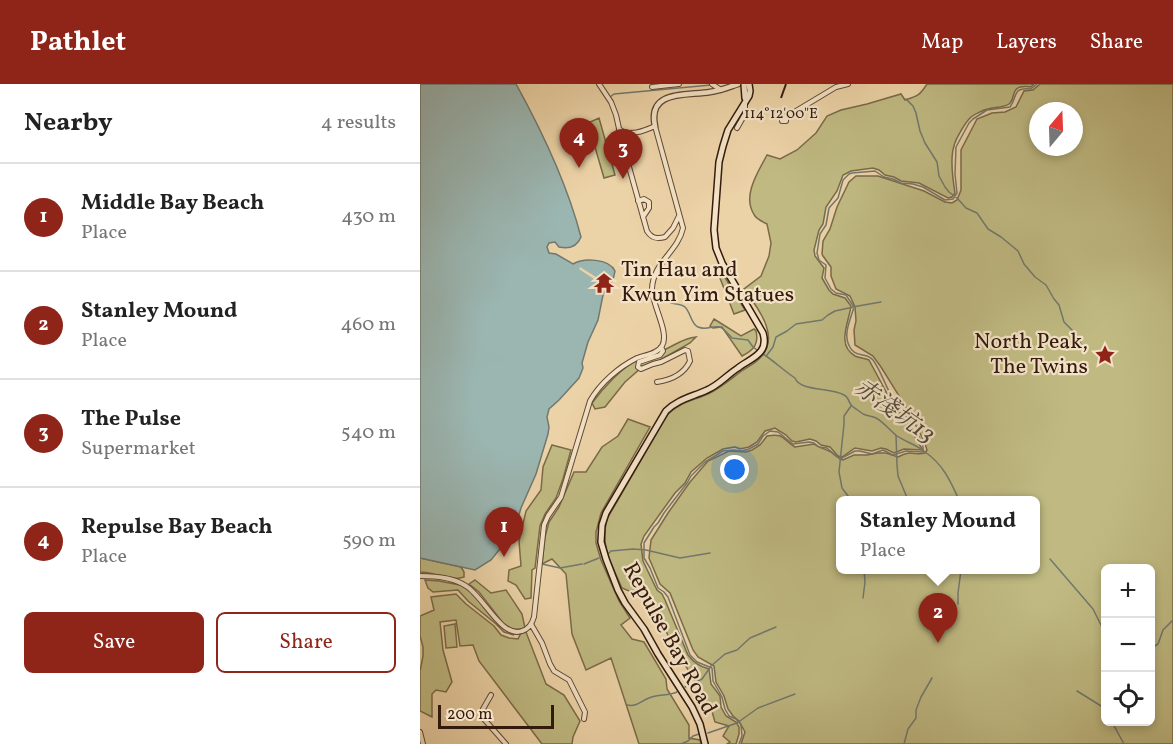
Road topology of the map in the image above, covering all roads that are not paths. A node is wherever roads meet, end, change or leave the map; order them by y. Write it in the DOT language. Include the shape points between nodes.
graph roads {
  1 [pos="598,84"];
  2 [pos="680,84"];
  3 [pos="712,84"];
  4 [pos="745,84"];
  5 [pos="848,84"];
  6 [pos="652,87"];
  7 [pos="720,89"];
  8 [pos="745,102"];
  9 [pos="786,117"];
  10 [pos="655,126"];
  11 [pos="737,128"];
  12 [pos="619,129"];
  13 [pos="633,133"];
  14 [pos="626,155"];
  15 [pos="638,201"];
  16 [pos="680,216"];
  17 [pos="643,217"];
  18 [pos="661,347"];
  19 [pos="657,382"];
  20 [pos="420,576"];
  21 [pos="531,624"];
  22 [pos="491,695"];
  23 [pos="584,719"];
  24 [pos="420,732"];
  25 [pos="423,744"];
  26 [pos="506,744"];
  27 [pos="705,744"];
  1 -- 12 [label="street" via="611,102"];
  2 -- 6 [label="street"];
  3 -- 7 [label="street"];
  4 -- 7 [label="street"];
  4 -- 8 [label="main road, Repulse Bay Road" via="750,94"];
  5 -- 9 [label="street"];
  7 -- 10 [label="street" via="664,99 656,109"];
  8 -- 11 [label="street" via="745,114"];
  8 -- 27 [label="main road, Repulse Bay Road" via="729,127 723,146 714,234 722,263 763,333 763,347 717,385 679,401 666,411 605,515 601,535 604,554 621,596 692,707"];
  10 -- 13 [label="street"];
  10 -- 16 [label="street"];
  12 -- 13 [label="street"];
  12 -- 14 [label="street"];
  13 -- 14 [label="street"];
  14 -- 15 [label="street"];
  15 -- 17 [label="street"];
  15 -- 17 [label="street" via="644,199 650,205"];
  16 -- 17 [label="street" via="669,234 661,238 650,235"];
  16 -- 18 [label="street" via="682,234 659,265 652,283 652,299 665,337"];
  18 -- 19 [label="street" via="660,355 639,362 638,367 661,362 685,350 690,361 676,376"];
  18 -- 21 [label="street" via="622,367 590,401 562,494 544,525"];
  20 -- 21 [label="street" via="464,584 508,631 522,632"];
  21 -- 23 [label="street" via="550,664 568,680 585,712"];
  22 -- 26 [label="street" via="483,718"];
  24 -- 25 [label="street"];
}
